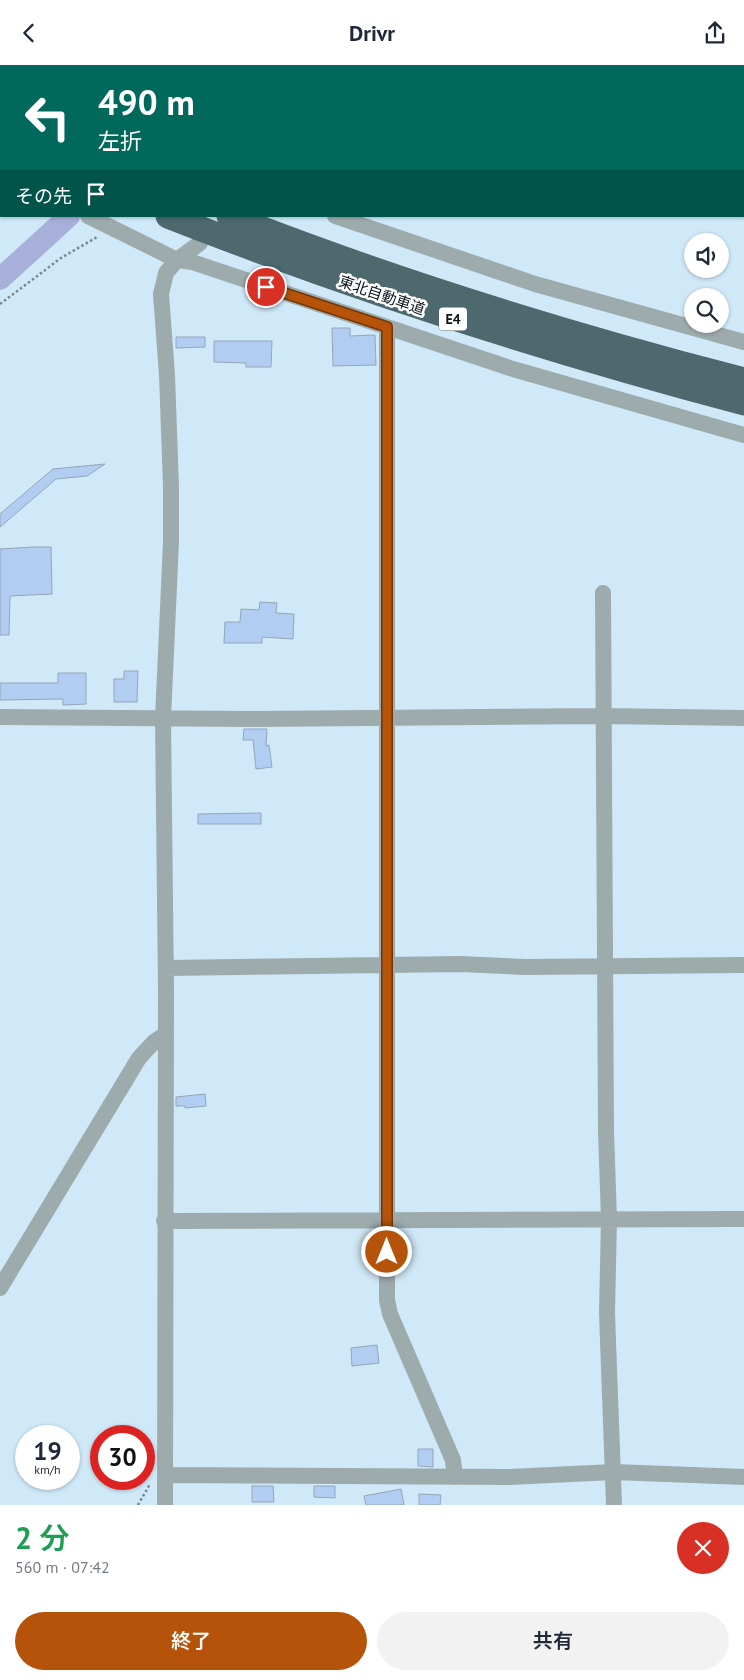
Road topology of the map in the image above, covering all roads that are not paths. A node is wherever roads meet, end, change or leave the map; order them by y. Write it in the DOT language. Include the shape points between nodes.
graph roads {
  1 [pos="171,217"];
  2 [pos="232,217"];
  3 [pos="338,217"];
  4 [pos="100,221"];
  5 [pos="200,243"];
  6 [pos="177,260"];
  7 [pos="387,327"];
  8 [pos="744,342"];
  9 [pos="744,380"];
  10 [pos="744,403"];
  11 [pos="744,435"];
  12 [pos="603,593"];
  13 [pos="602,716"];
  14 [pos="0,717"];
  15 [pos="387,717"];
  16 [pos="163,718"];
  17 [pos="744,718"];
  18 [pos="387,965"];
  19 [pos="744,965"];
  20 [pos="604,967"];
  21 [pos="166,968"];
  22 [pos="166,1033"];
  23 [pos="609,1219"];
  24 [pos="744,1219"];
  25 [pos="387,1220"];
  26 [pos="164,1221"];
  27 [pos="0,1288"];
  28 [pos="614,1472"];
  29 [pos="165,1475"];
  30 [pos="455,1477"];
  31 [pos="744,1477"];
  32 [pos="165,1505"];
  33 [pos="614,1505"];
  1 -- 10 [label="highway, 東北自動車道 / E4" via="307,269 481,328"];
  2 -- 9 [label="highway, 東北自動車道 / E4" via="319,251 485,306"];
  3 -- 8 [label="street" via="535,284"];
  4 -- 6 [label="street"];
  5 -- 6 [label="street"];
  6 -- 7 [label="street" via="192,262"];
  6 -- 16 [label="street" via="166,273 161,294 171,487"];
  7 -- 11 [label="street" via="513,369"];
  7 -- 15 [label="street"];
  12 -- 13 [label="street"];
  13 -- 15 [label="street"];
  13 -- 17 [label="street"];
  13 -- 20 [label="street"];
  14 -- 16 [label="street"];
  15 -- 16 [label="street"];
  15 -- 18 [label="street"];
  16 -- 21 [label="street"];
  18 -- 20 [label="street"];
  18 -- 21 [label="street"];
  18 -- 25 [label="street"];
  19 -- 20 [label="street"];
  20 -- 23 [label="street"];
  21 -- 22 [label="street"];
  22 -- 26 [label="street"];
  22 -- 27 [label="street" via="139,1058"];
  23 -- 24 [label="street"];
  23 -- 25 [label="street"];
  23 -- 28 [label="street" via="607,1313"];
  25 -- 26 [label="street"];
  25 -- 30 [label="street" via="387,1307 453,1459"];
  26 -- 29 [label="street"];
  28 -- 30 [label="street"];
  28 -- 31 [label="street"];
  28 -- 33 [label="street"];
  29 -- 30 [label="street"];
  29 -- 32 [label="street"];
}
